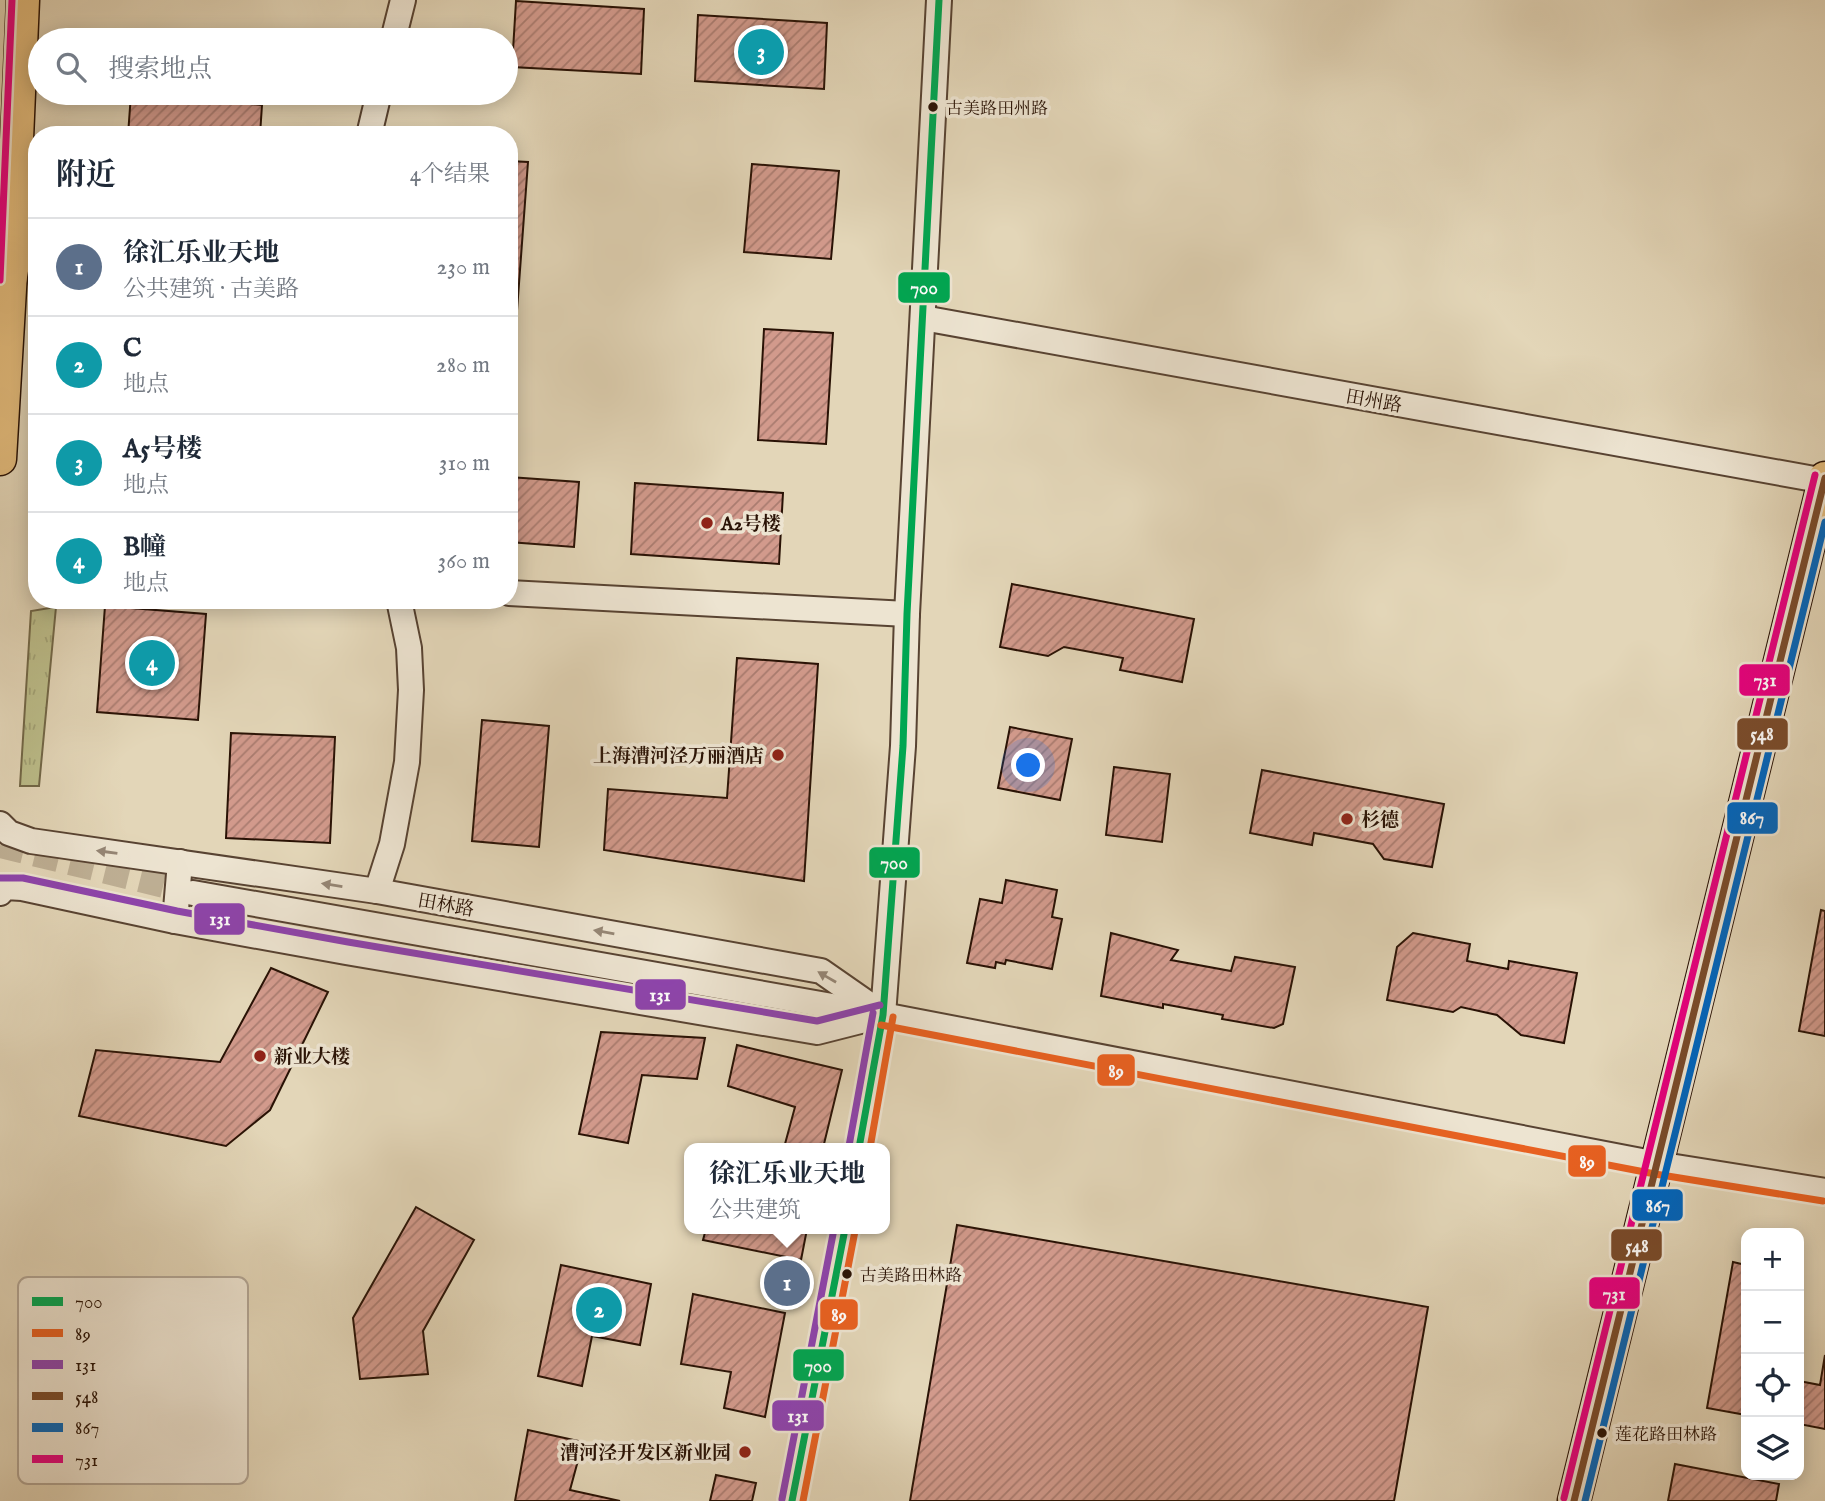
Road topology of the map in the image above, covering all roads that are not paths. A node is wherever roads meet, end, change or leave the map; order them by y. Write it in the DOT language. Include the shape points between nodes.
graph roads {
  1 [pos="23,0"];
  2 [pos="403,0"];
  3 [pos="939,0"];
  4 [pos="396,28"];
  5 [pos="376,105"];
  6 [pos="371,126"];
  7 [pos="12,255"];
  8 [pos="923,318"];
  9 [pos="0,326"];
  10 [pos="0,459"];
  11 [pos="1825,480"];
  12 [pos="518,593"];
  13 [pos="401,609"];
  14 [pos="907,614"];
  15 [pos="0,824"];
  16 [pos="180,862"];
  17 [pos="377,891"];
  18 [pos="0,893"];
  19 [pos="192,893"];
  20 [pos="174,921"];
  21 [pos="883,1015"];
  22 [pos="860,1143"];
  23 [pos="1657,1164"];
  24 [pos="1825,1191"];
  25 [pos="844,1234"];
  26 [pos="792,1501"];
  27 [pos="1574,1501"];
  1 -- 7 [label="main road"];
  2 -- 4 [label="street"];
  3 -- 8 [label="street"];
  5 -- 6 [label="street"];
  7 -- 9 [label="highway"];
  7 -- 10 [label="main road"];
  8 -- 11 [label="street, 田州路"];
  8 -- 14 [label="street"];
  11 -- 23 [label="main road"];
  12 -- 14 [label="street"];
  13 -- 17 [label="street" via="411,690 407,762 392,844"];
  14 -- 21 [label="street"];
  16 -- 15 [label="street, 田林路, one-way" via="31,841 9,833"];
  17 -- 16 [label="street, 田林路, one-way"];
  16 -- 20 [label="street"];
  21 -- 17 [label="street, 田林路, one-way" via="821,971"];
  18 -- 20 [label="street, 田林路" via="5,887 22,888"];
  19 -- 21 [label="street, 田林路"];
  20 -- 21 [label="street, 田林路" via="817,1032"];
  21 -- 22 [label="street"];
  21 -- 23 [label="street, 田林路"];
  23 -- 24 [label="street, 田林路"];
  23 -- 27 [label="main road"];
  25 -- 26 [label="street"];
}
